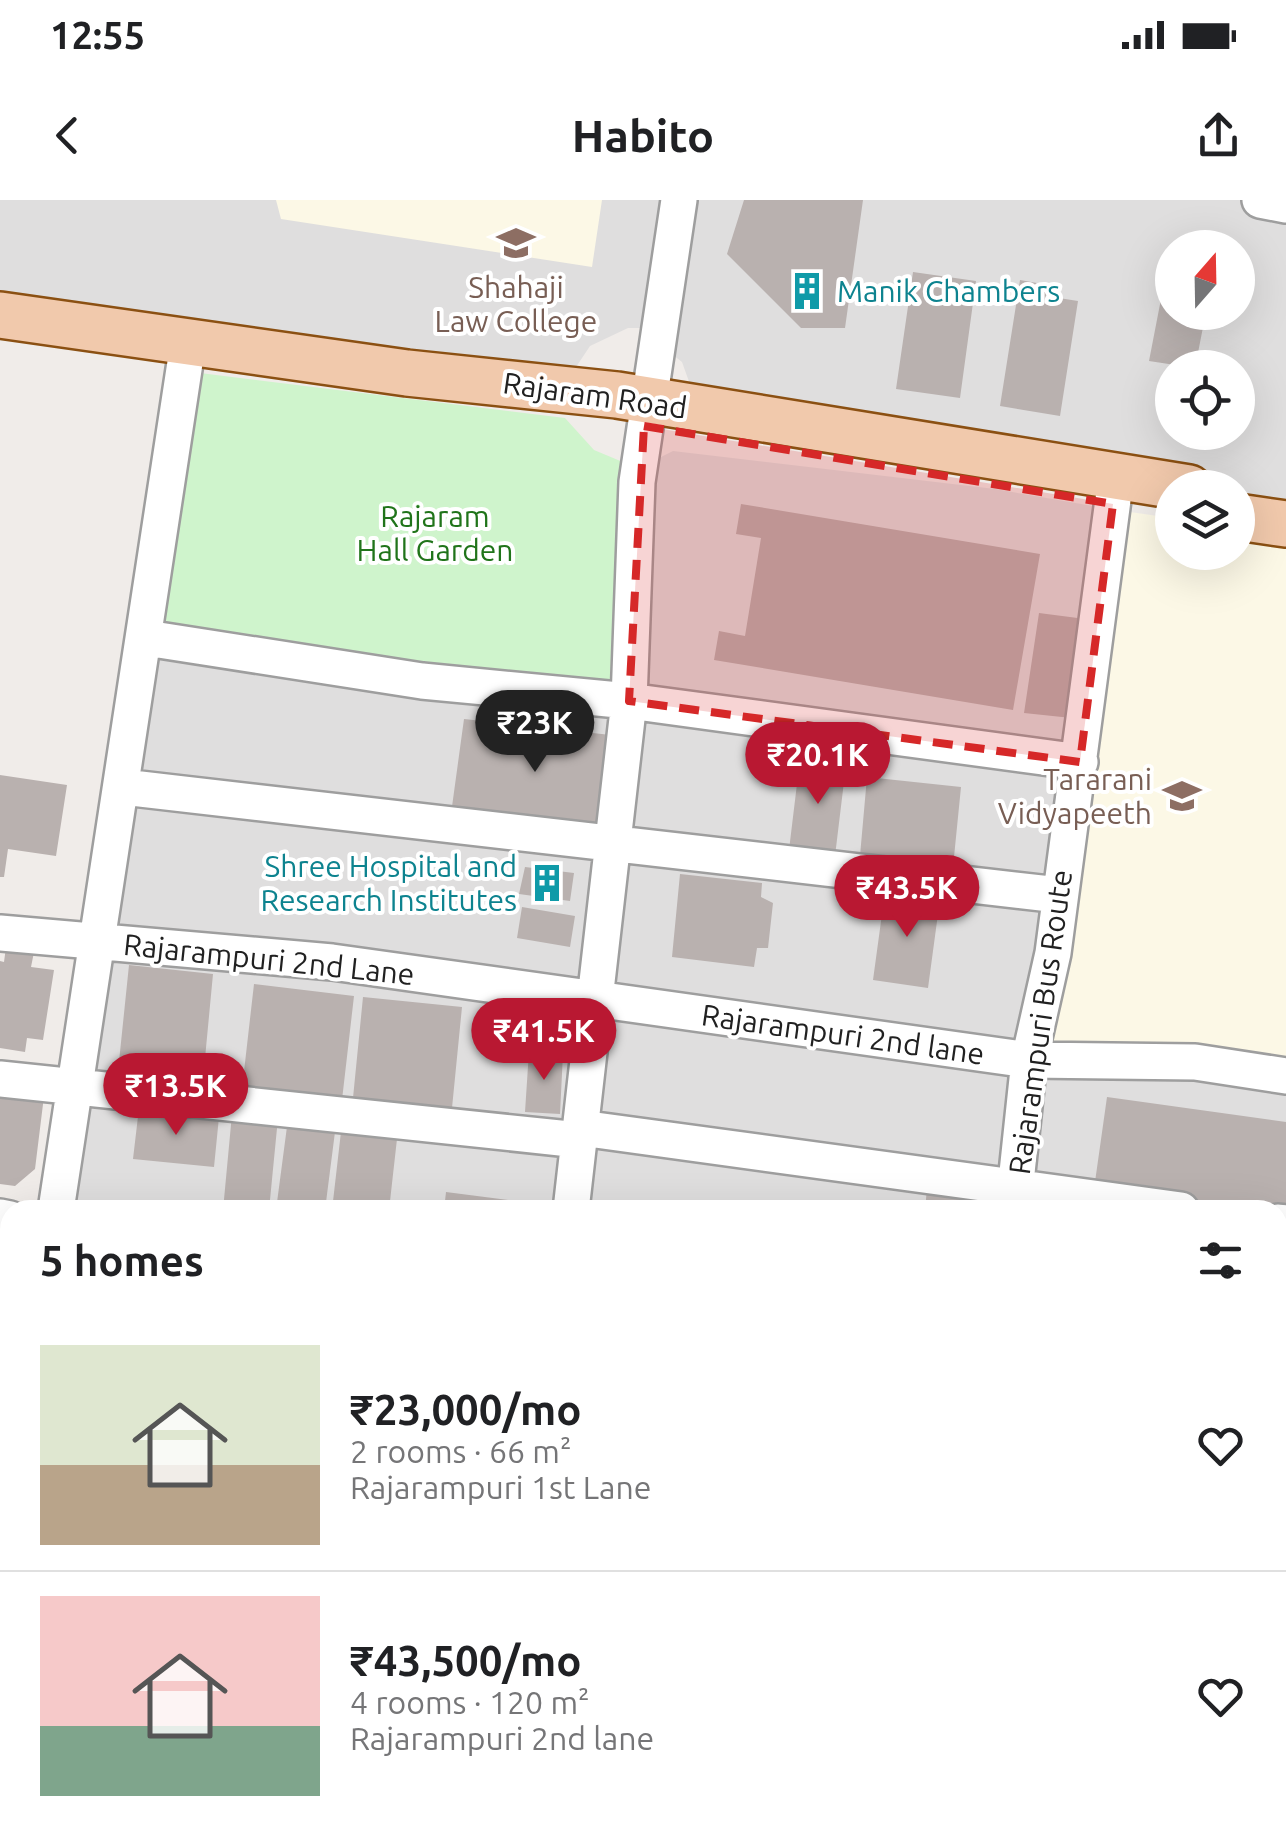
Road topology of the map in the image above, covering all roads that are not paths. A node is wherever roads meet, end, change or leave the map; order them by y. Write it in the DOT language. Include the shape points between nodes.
graph roads {
  1 [pos="679,200"];
  2 [pos="1260,200"];
  3 [pos="1286,206"];
  4 [pos="0,316"];
  5 [pos="0,338"];
  6 [pos="187,354"];
  7 [pos="646,413"];
  8 [pos="1155,489"];
  9 [pos="1114,491"];
  10 [pos="1255,497"];
  11 [pos="1286,502"];
  12 [pos="1155,504"];
  13 [pos="1255,519"];
  14 [pos="1286,524"];
  15 [pos="146,638"];
  16 [pos="629,701"];
  17 [pos="1080,762"];
  18 [pos="123,787"];
  19 [pos="611,845"];
  20 [pos="1060,894"];
  21 [pos="0,933"];
  22 [pos="99,942"];
  23 [pos="597,999"];
  24 [pos="1029,1060"];
  25 [pos="1286,1076"];
  26 [pos="0,1079"];
  27 [pos="76,1089"];
  28 [pos="580,1134"];
  29 [pos="58,1200"];
  30 [pos="571,1200"];
  31 [pos="1014,1200"];
  1 -- 7 [label="street"];
  2 -- 3 [label="street"];
  4 -- 6 [label="main road, Rajaram Road"];
  5 -- 6 [label="main road"];
  6 -- 7 [label="main road, Rajaram Road"];
  6 -- 15 [label="street"];
  7 -- 9 [label="main road, Rajaram Road"];
  7 -- 16 [label="street" via="636,482"];
  8 -- 9 [label="main road, Rajaram Road"];
  9 -- 12 [label="main road"];
  9 -- 17 [label="street, Rajarampuri Bus Route"];
  10 -- 11 [label="main road"];
  13 -- 14 [label="main road"];
  15 -- 16 [label="street" via="422,681"];
  15 -- 18 [label="street"];
  16 -- 17 [label="street"];
  16 -- 19 [label="street"];
  17 -- 20 [label="street, Rajarampuri Bus Route"];
  18 -- 19 [label="street"];
  18 -- 22 [label="street"];
  19 -- 20 [label="street"];
  19 -- 23 [label="street"];
  20 -- 24 [label="street, Rajarampuri Bus Route"];
  21 -- 22 [label="street, Rajarampuri 2nd Lane"];
  22 -- 23 [label="street, Rajarampuri 2nd Lane" via="332,962"];
  22 -- 27 [label="street"];
  23 -- 24 [label="street, Rajarampuri 2nd lane"];
  23 -- 28 [label="street"];
  24 -- 25 [label="street, Rajarampuri 2nd lane" via="1195,1062"];
  24 -- 31 [label="street, Rajarampuri Bus Route"];
  26 -- 27 [label="street"];
  27 -- 28 [label="street"];
  27 -- 29 [label="street"];
  28 -- 30 [label="street"];
  28 -- 31 [label="street"];
}
